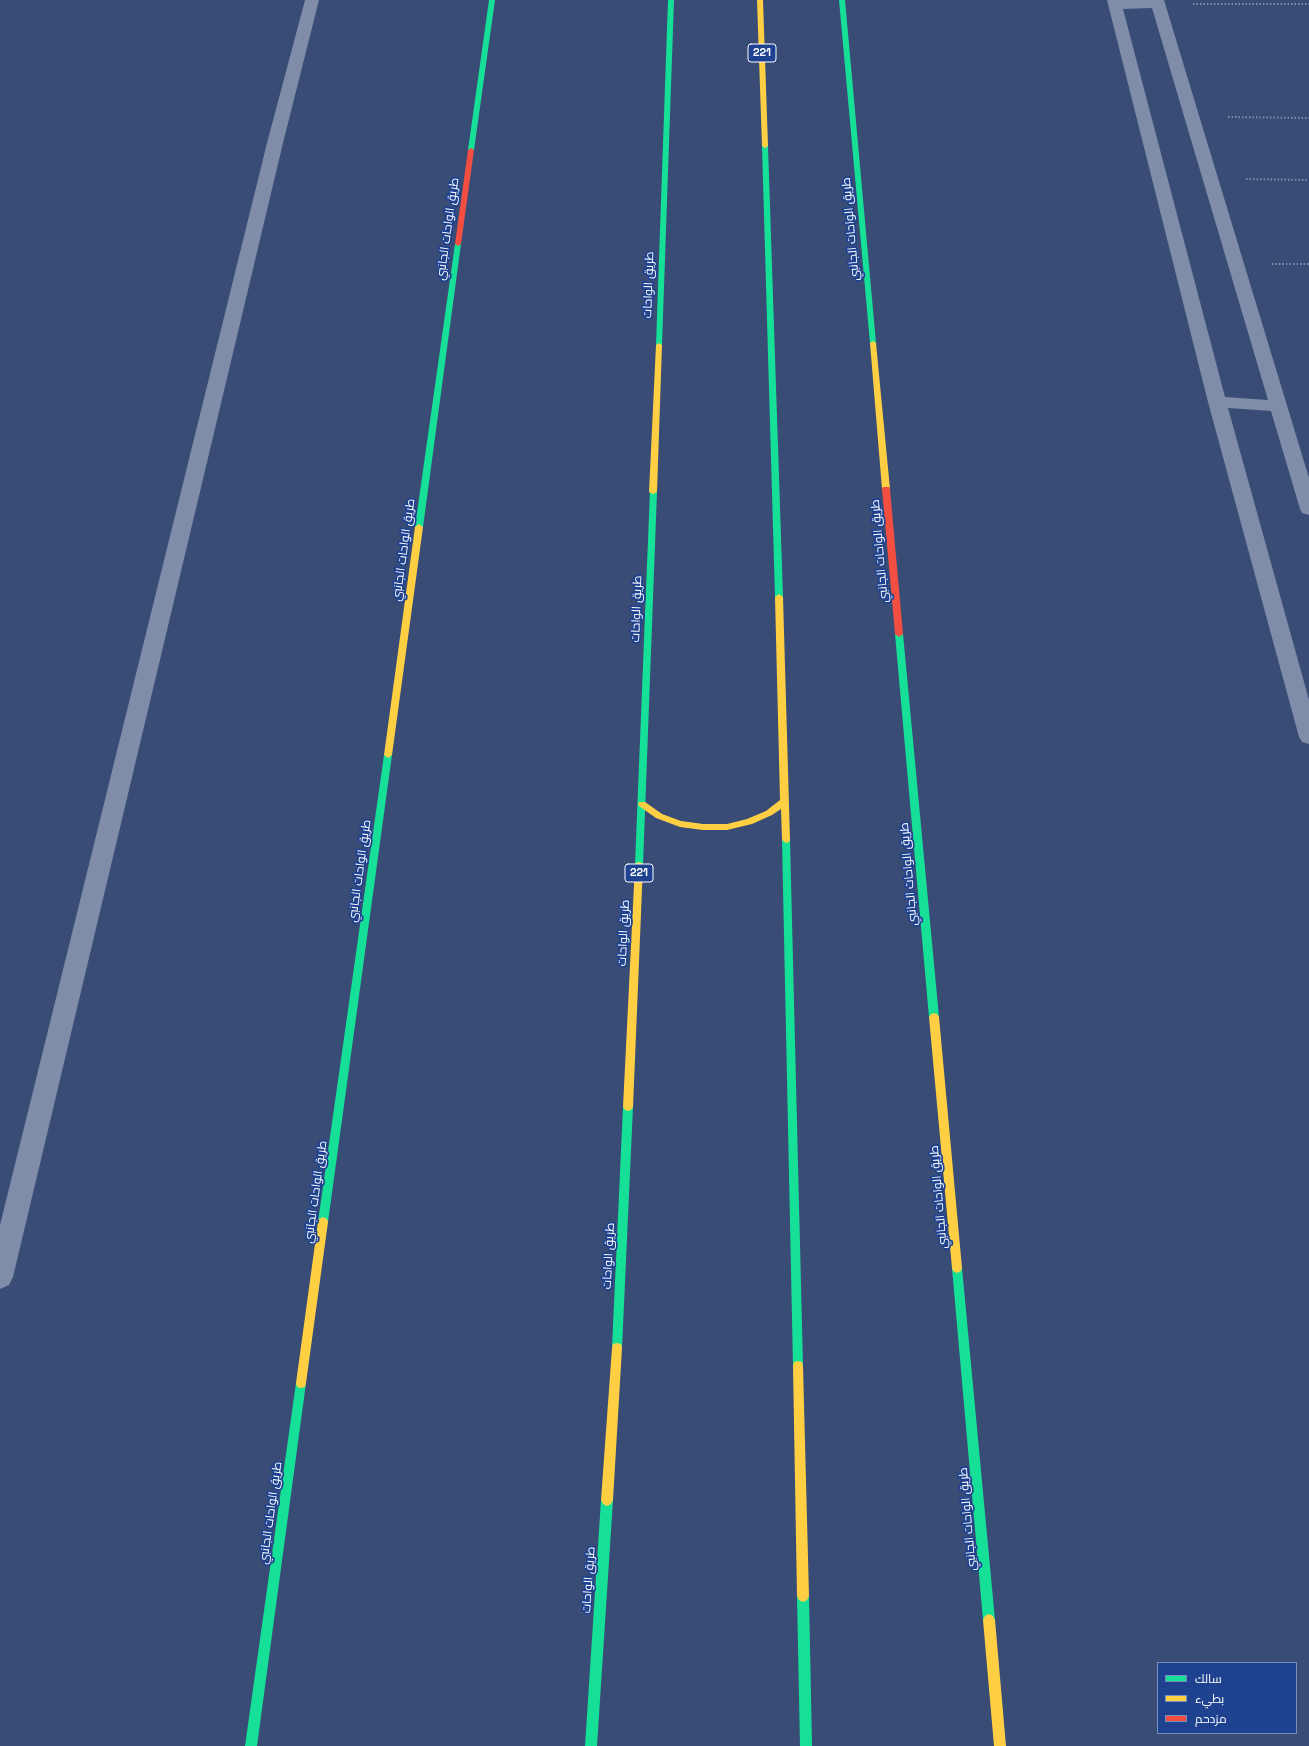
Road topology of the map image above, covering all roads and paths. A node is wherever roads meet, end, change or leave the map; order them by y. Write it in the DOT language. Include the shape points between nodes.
graph roads {
  1 [pos="312,0"];
  2 [pos="492,0"];
  3 [pos="671,0"];
  4 [pos="760,0"];
  5 [pos="842,0"];
  6 [pos="1115,2"];
  7 [pos="1158,2"];
  8 [pos="1309,4"];
  9 [pos="1192,117"];
  10 [pos="1309,118"];
  11 [pos="1211,179"];
  12 [pos="1309,180"];
  13 [pos="1217,402"];
  14 [pos="1279,406"];
  15 [pos="1309,509"];
  16 [pos="1309,737"];
  17 [pos="785,801"];
  18 [pos="642,804"];
  19 [pos="0,1277"];
  20 [pos="251,1746"];
  21 [pos="591,1746"];
  22 [pos="806,1746"];
  23 [pos="1000,1746"];
  1 -- 19 [label="street" via="273,150"];
  2 -- 20 [label="main road, طريق الواحات الجانبي"];
  3 -- 18 [label="main road, طريق الواحات / 221"];
  4 -- 17 [label="main road, 221"];
  5 -- 23 [label="main road, طريق الواحات الجانبي"];
  6 -- 7 [label="street"];
  6 -- 13 [label="street"];
  7 -- 8 [label="path"];
  7 -- 9 [label="street"];
  9 -- 10 [label="path"];
  9 -- 11 [label="street"];
  11 -- 12 [label="path"];
  11 -- 14 [label="street"];
  13 -- 14 [label="street"];
  13 -- 16 [label="street"];
  14 -- 15 [label="street"];
  17 -- 18 [label="main road" via="769,813 749,822 719,827 680,824 659,816"];
  17 -- 22 [label="main road, 221"];
  18 -- 21 [label="main road, طريق الواحات / 221" via="616,1362"];
}
